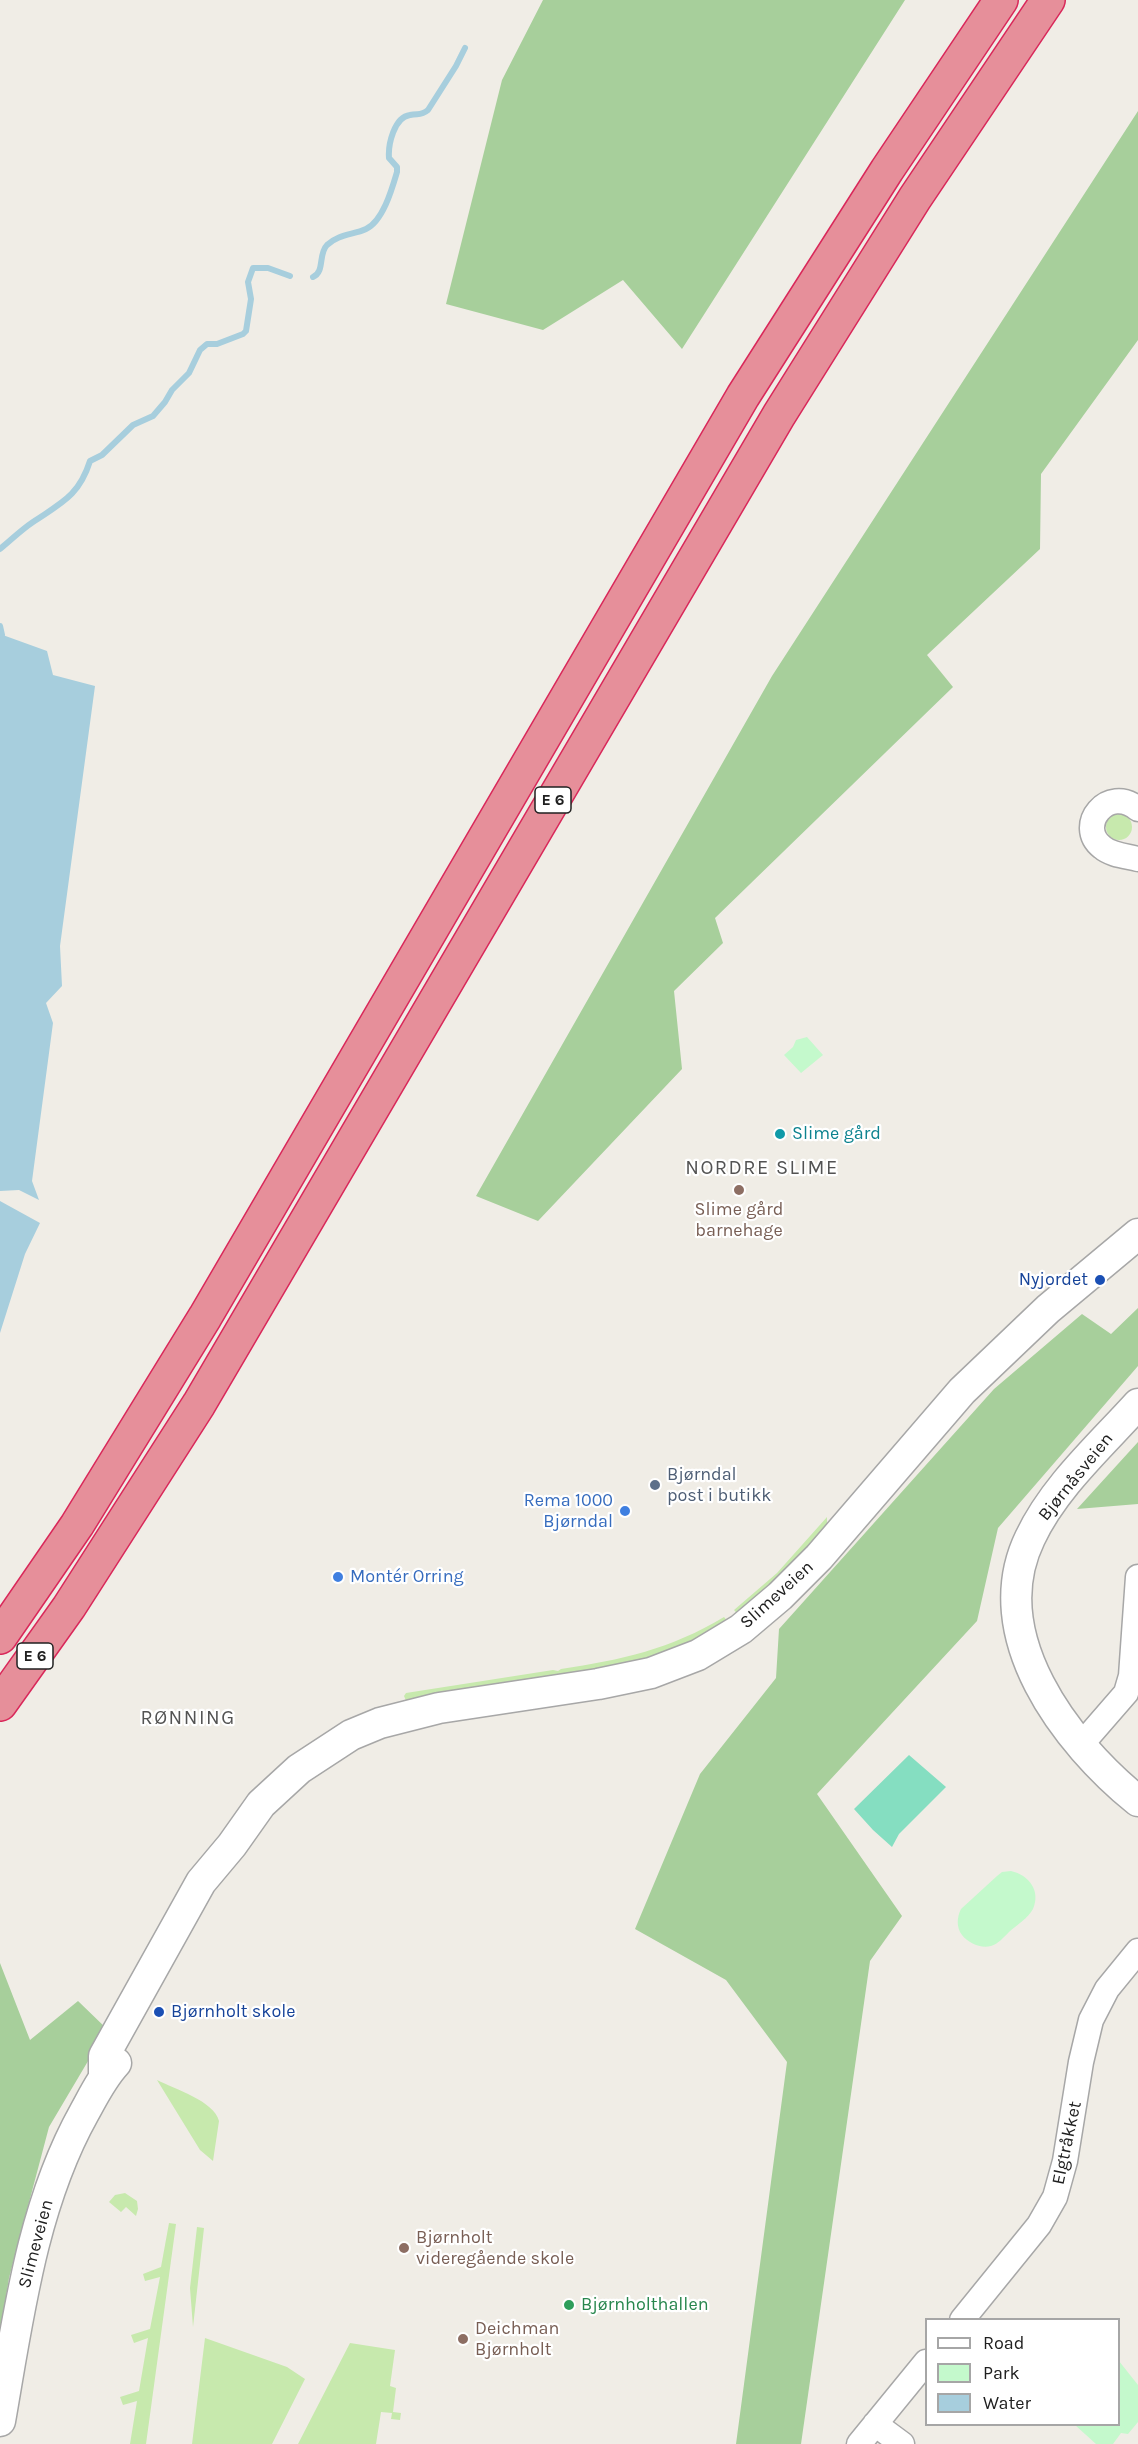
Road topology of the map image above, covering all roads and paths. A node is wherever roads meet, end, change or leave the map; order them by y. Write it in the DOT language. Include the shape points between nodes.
graph roads {
  1 [pos="1001,0"];
  2 [pos="1048,0"];
  3 [pos="1138,809"];
  4 [pos="1138,859"];
  5 [pos="1138,1234"];
  6 [pos="1138,1404"];
  7 [pos="1138,1577"];
  8 [pos="0,1637"];
  9 [pos="0,1704"];
  10 [pos="1080,1746"];
  11 [pos="1138,1801"];
  12 [pos="1138,1951"];
  13 [pos="963,2318"];
  14 [pos="925,2364"];
  15 [pos="0,2421"];
  16 [pos="875,2424"];
  17 [pos="859,2444"];
  18 [pos="902,2444"];
  1 -- 8 [label="highway, E 6" via="743,396 205,1317 131,1440"];
  2 -- 9 [label="highway, E 6" via="915,198 779,415 238,1340 69,1607"];
  3 -- 4 [label="street" via="1120,800 1109,802 1096,813 1092,830 1103,848"];
  5 -- 15 [label="street, Slimeveien" via="1048,1309 962,1391 819,1557 741,1629 698,1654 651,1673 410,1714 351,1735 277,1787 232,1845 214,1887 140,2024 104,2077 70,2139 47,2202 19,2310"];
  6 -- 10 [label="street, Bjørnåsveien" via="1048,1507 1029,1539 1020,1568 1017,1603 1022,1639 1038,1682"];
  7 -- 10 [label="street" via="1131,1677 1120,1702"];
  10 -- 11 [label="street, Bjørnåsveien"];
  12 -- 13 [label="street, Elgtråkket" via="1107,1989 1091,2019 1055,2197 1039,2225"];
  14 -- 16 [label="street"];
  16 -- 17 [label="street"];
  16 -- 18 [label="street"];
}
